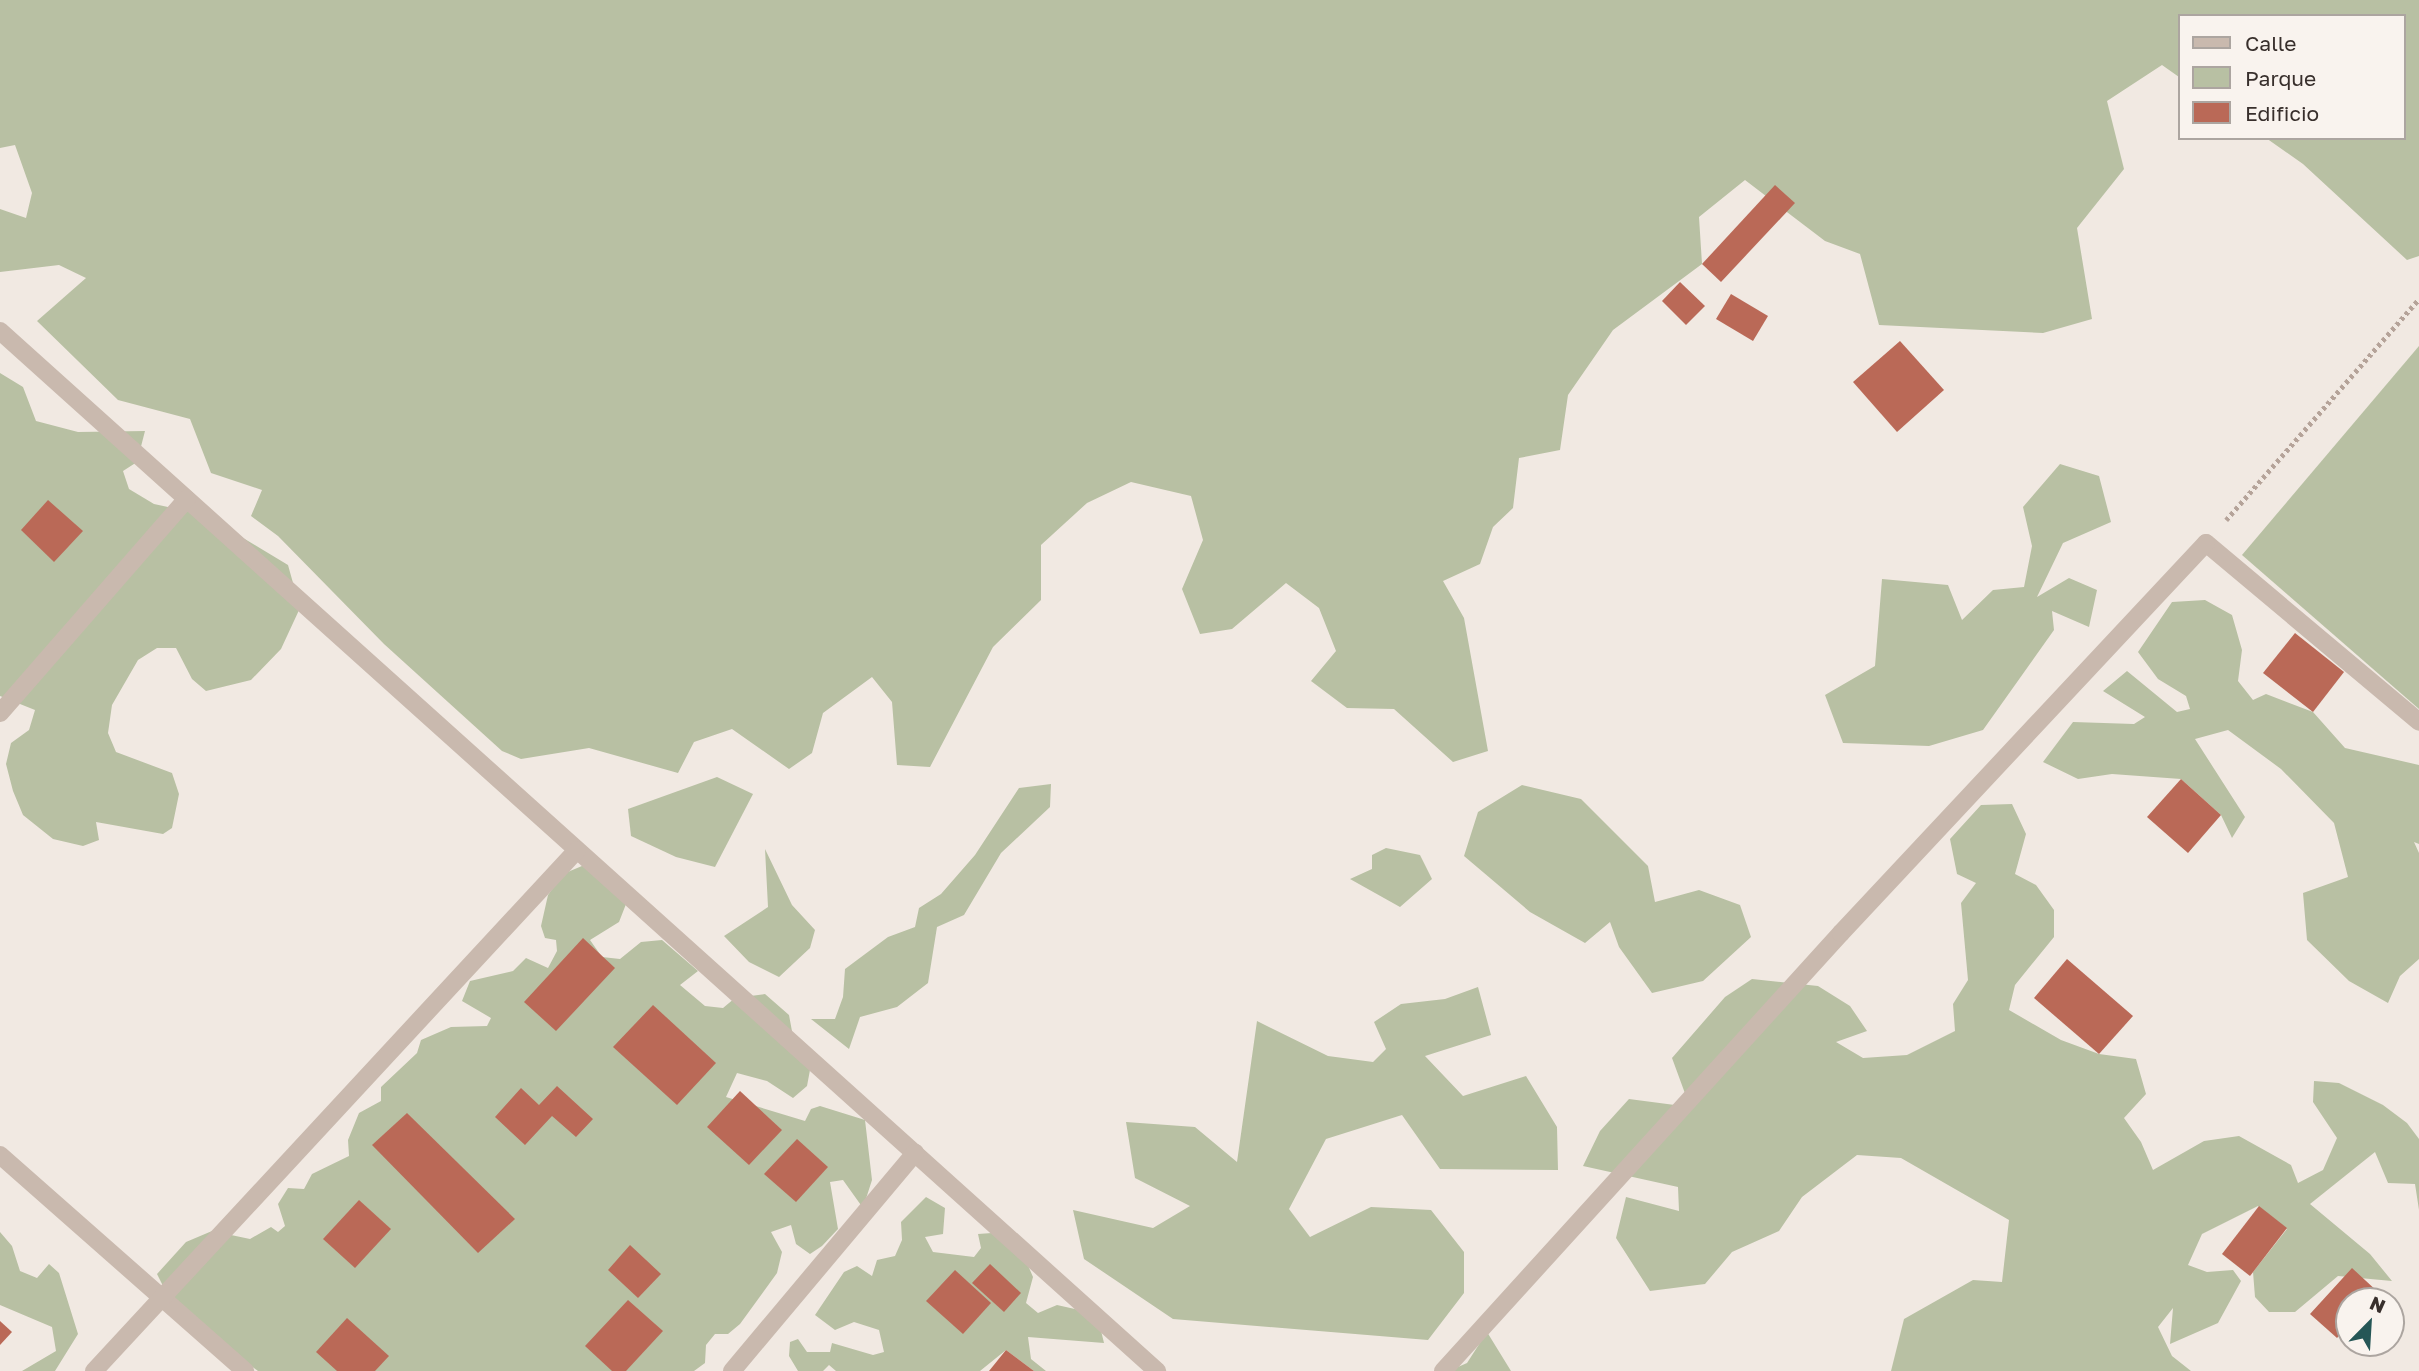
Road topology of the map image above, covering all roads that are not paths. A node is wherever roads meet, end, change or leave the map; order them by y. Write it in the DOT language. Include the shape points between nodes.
graph roads {
  1 [pos="0,331"];
  2 [pos="187,499"];
  3 [pos="0,713"];
  4 [pos="2419,722"];
  5 [pos="577,850"];
  6 [pos="915,1153"];
  7 [pos="0,1155"];
  8 [pos="161,1297"];
  9 [pos="94,1371"];
  10 [pos="245,1371"];
  11 [pos="732,1371"];
  12 [pos="1157,1371"];
  13 [pos="1443,1371"];
  1 -- 2 [label="street"];
  2 -- 3 [label="street"];
  2 -- 5 [label="street"];
  4 -- 13 [label="street" via="2206,543 1841,933"];
  5 -- 6 [label="street"];
  5 -- 8 [label="street"];
  6 -- 11 [label="street"];
  6 -- 12 [label="street"];
  7 -- 8 [label="street"];
  8 -- 9 [label="street"];
  8 -- 10 [label="street"];
}
